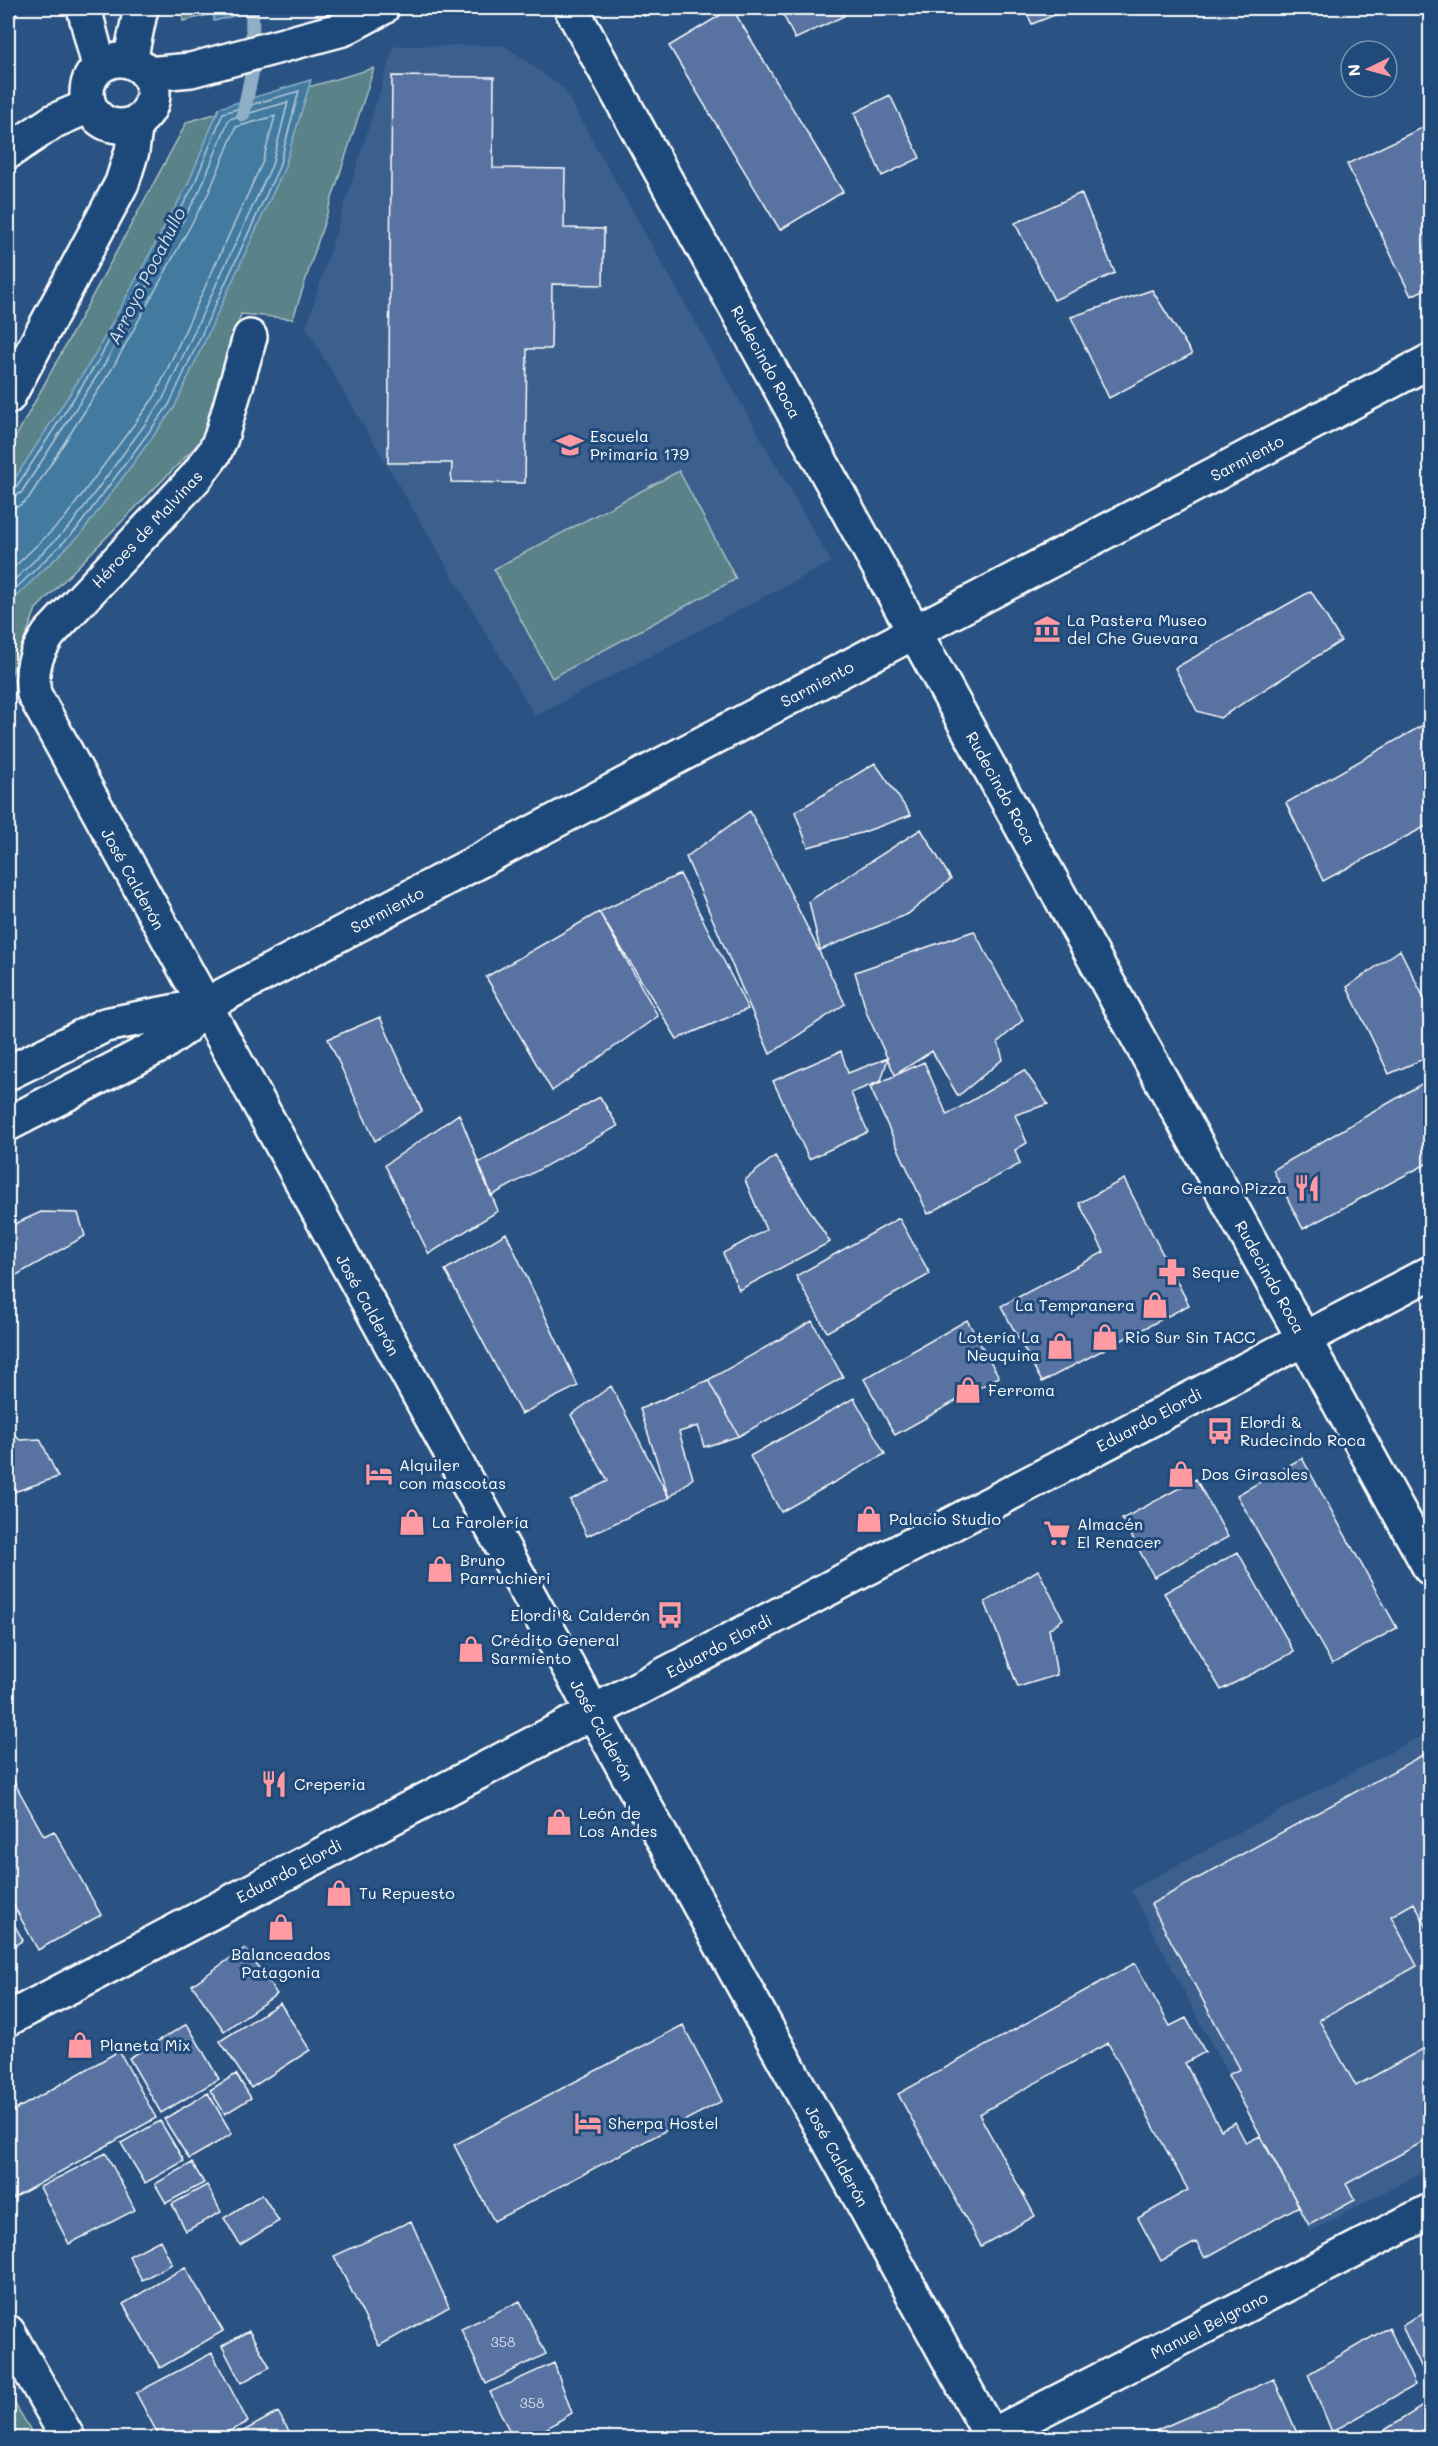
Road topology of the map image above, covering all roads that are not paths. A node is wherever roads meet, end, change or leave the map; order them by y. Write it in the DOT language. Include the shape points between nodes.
graph roads {
  1 [pos="84,8"];
  2 [pos="141,8"];
  3 [pos="382,8"];
  4 [pos="571,8"];
  5 [pos="126,67"];
  6 [pos="89,106"];
  7 [pos="136,122"];
  8 [pos="8,152"];
  9 [pos="250,337"];
  10 [pos="1431,361"];
  11 [pos="8,397"];
  12 [pos="915,632"];
  13 [pos="39,707"];
  14 [pos="203,1006"];
  15 [pos="8,1073"];
  16 [pos="8,1124"];
  17 [pos="1431,1273"];
  18 [pos="1304,1339"];
  19 [pos="1431,1568"];
  20 [pos="592,1712"];
  21 [pos="8,2019"];
  22 [pos="1431,2211"];
  23 [pos="8,2332"];
  24 [pos="990,2438"];
  25 [pos="68,2439"];
  1 -- 5 [label="street"];
  2 -- 5 [label="street"];
  3 -- 5 [label="street" via="343,29 191,70"];
  4 -- 12 [label="street, Rudecindo Roca"];
  5 -- 6 [label="street" via="88,84"];
  5 -- 7 [label="street" via="153,94 145,115"];
  6 -- 7 [label="street" via="95,115 115,125"];
  6 -- 8 [label="street" via="54,121"];
  7 -- 11 [label="street" via="122,183"];
  9 -- 13 [label="street, Héroes de Malvinas" via="221,438 206,466 49,634 36,654 32,679"];
  10 -- 12 [label="street, Sarmiento"];
  12 -- 14 [label="street, Sarmiento"];
  12 -- 18 [label="street, Rudecindo Roca"];
  13 -- 14 [label="street, José Calderón"];
  14 -- 15 [label="street, Sarmiento" via="105,1025"];
  14 -- 16 [label="street, Sarmiento" via="183,1029 161,1045"];
  14 -- 20 [label="street, José Calderón"];
  17 -- 18 [label="street, Eduardo Elordi"];
  18 -- 19 [label="street, Rudecindo Roca"];
  18 -- 20 [label="street, Eduardo Elordi"];
  20 -- 21 [label="street, Eduardo Elordi"];
  20 -- 24 [label="street, José Calderón"];
  22 -- 24 [label="street, Manuel Belgrano"];
  23 -- 25 [label="street"];
}
